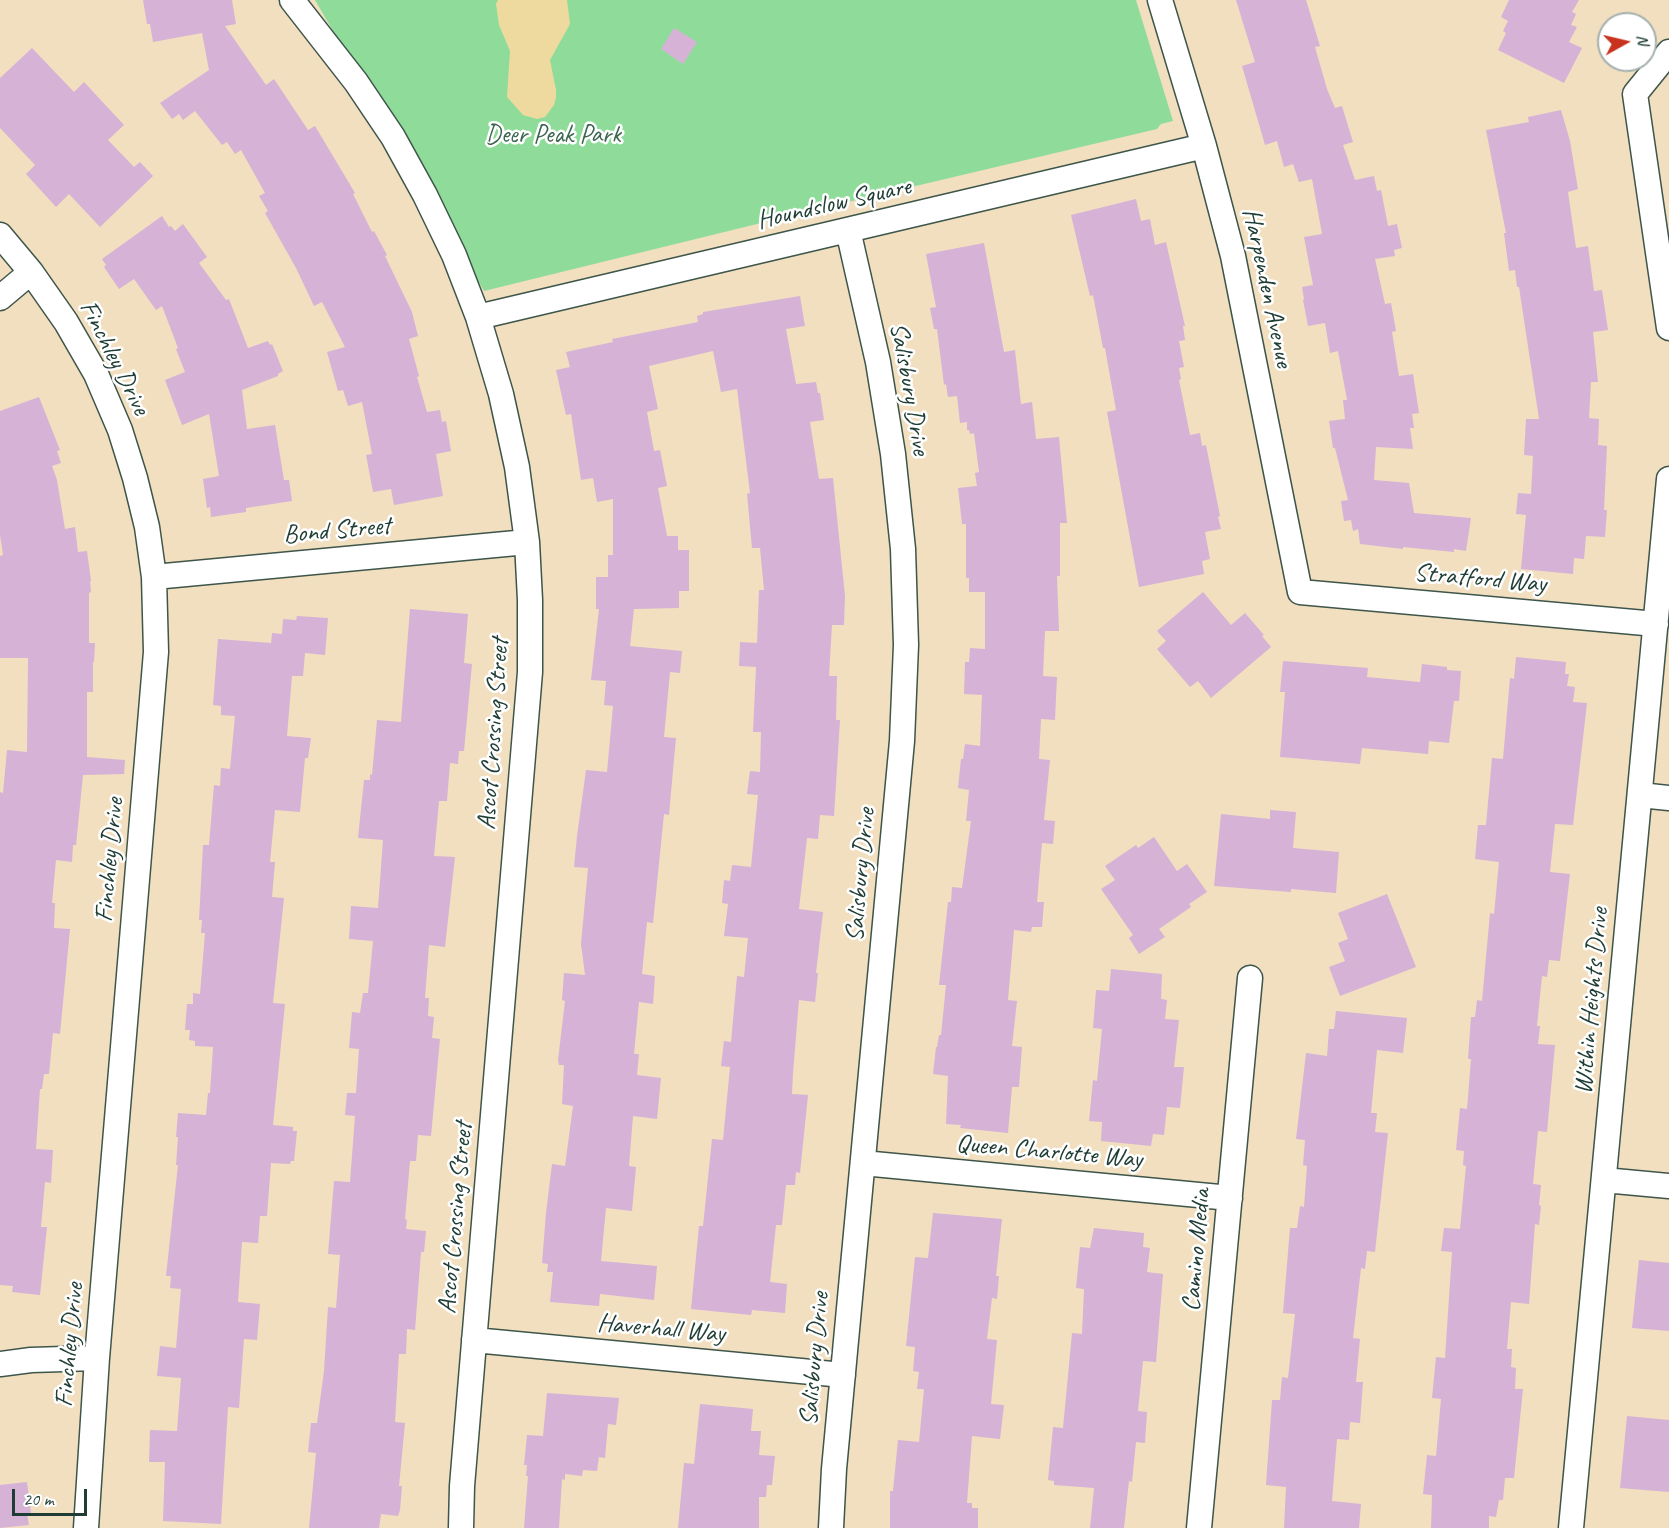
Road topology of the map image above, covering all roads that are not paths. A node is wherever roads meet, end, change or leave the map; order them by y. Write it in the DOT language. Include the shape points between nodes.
graph roads {
  1 [pos="292,0"];
  2 [pos="1160,0"];
  3 [pos="1669,52"];
  4 [pos="1204,146"];
  5 [pos="848,230"];
  6 [pos="0,235"];
  7 [pos="31,272"];
  8 [pos="0,298"];
  9 [pos="478,317"];
  10 [pos="1669,328"];
  11 [pos="1669,479"];
  12 [pos="527,542"];
  13 [pos="154,577"];
  14 [pos="1300,592"];
  15 [pos="1656,624"];
  16 [pos="1640,795"];
  17 [pos="1669,798"];
  18 [pos="1250,978"];
  19 [pos="862,1163"];
  20 [pos="1604,1180"];
  21 [pos="1669,1186"];
  22 [pos="1230,1198"];
  23 [pos="474,1340"];
  24 [pos="97,1358"];
  25 [pos="0,1364"];
  26 [pos="843,1375"];
  27 [pos="86,1528"];
  28 [pos="461,1528"];
  29 [pos="831,1528"];
  30 [pos="1199,1528"];
  31 [pos="1571,1528"];
  1 -- 9 [label="street, Ascot Crossing Street" via="393,137 454,255"];
  2 -- 4 [label="street, Harpenden Avenue"];
  3 -- 10 [label="street" via="1635,94"];
  4 -- 5 [label="street, Houndslow Square"];
  4 -- 14 [label="street, Harpenden Avenue" via="1233,256"];
  5 -- 9 [label="street, Houndslow Square"];
  5 -- 19 [label="street, Salisbury Drive" via="878,363 893,454 903,549 906,645 902,741"];
  6 -- 7 [label="street, Finchley Drive"];
  7 -- 8 [label="street"];
  7 -- 13 [label="street, Finchley Drive" via="96,374 120,430 135,478"];
  9 -- 12 [label="street, Ascot Crossing Street" via="517,467"];
  11 -- 15 [label="street, Within Heights Drive"];
  12 -- 13 [label="street, Bond Street"];
  12 -- 23 [label="street, Ascot Crossing Street" via="530,672"];
  13 -- 24 [label="street, Finchley Drive" via="156,652"];
  14 -- 15 [label="street, Stratford Way"];
  15 -- 16 [label="street, Within Heights Drive"];
  16 -- 17 [label="street"];
  16 -- 20 [label="street, Within Heights Drive"];
  18 -- 22 [label="street, Camino Media"];
  19 -- 22 [label="street, Queen Charlotte Way"];
  19 -- 26 [label="street, Salisbury Drive"];
  20 -- 21 [label="street"];
  20 -- 31 [label="street, Within Heights Drive"];
  22 -- 30 [label="street, Camino Media"];
  23 -- 26 [label="street, Haverhall Way"];
  23 -- 28 [label="street, Ascot Crossing Street"];
  24 -- 25 [label="street"];
  24 -- 27 [label="street, Finchley Drive"];
  26 -- 29 [label="street, Salisbury Drive"];
}
